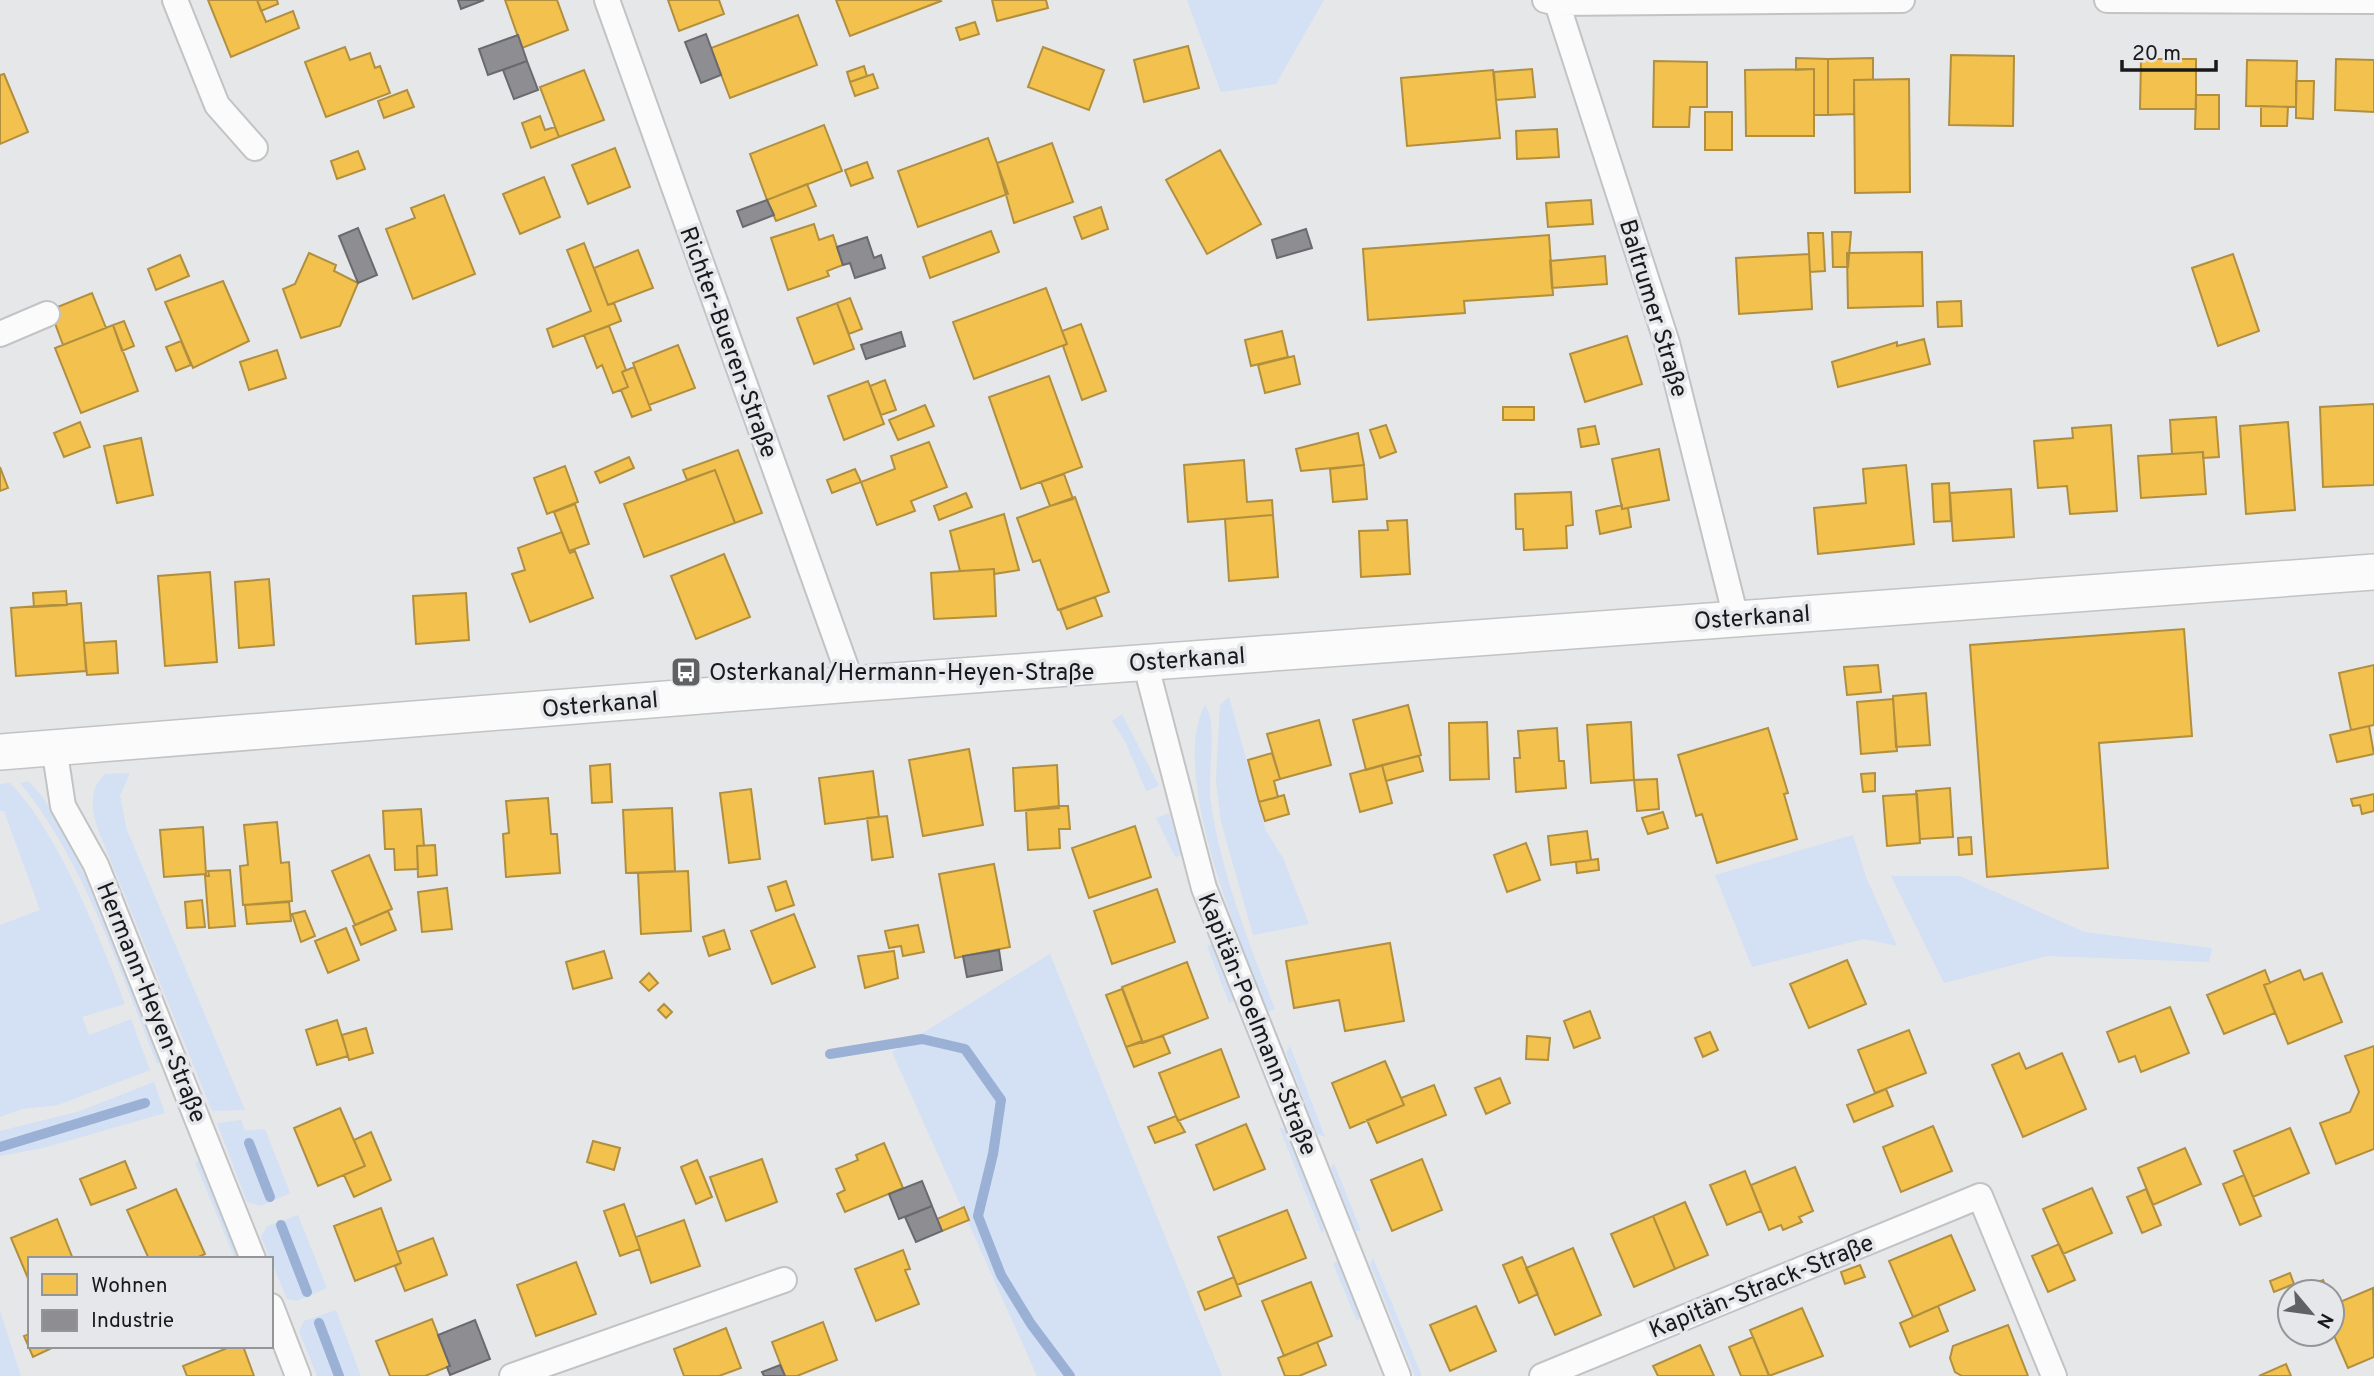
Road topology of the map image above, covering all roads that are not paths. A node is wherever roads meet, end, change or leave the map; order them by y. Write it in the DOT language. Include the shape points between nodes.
graph roads {
  1 [pos="175,0"];
  2 [pos="607,0"];
  3 [pos="1902,0"];
  4 [pos="2107,0"];
  5 [pos="1551,1"];
  6 [pos="2372,1"];
  7 [pos="255,148"];
  8 [pos="47,314"];
  9 [pos="0,334"];
  10 [pos="2374,572"];
  11 [pos="1736,618"];
  12 [pos="1145,662"];
  13 [pos="852,684"];
  14 [pos="54,747"];
  15 [pos="0,752"];
  16 [pos="252,1257"];
  17 [pos="784,1280"];
  18 [pos="273,1311"];
  19 [pos="298,1376"];
  20 [pos="512,1376"];
  21 [pos="1398,1376"];
  22 [pos="1542,1376"];
  23 [pos="2054,1376"];
  1 -- 7 [label="street" via="217,105"];
  2 -- 13 [label="street, Richter-Bueren-Straße"];
  3 -- 5 [label="street, Baltrumer Straße"];
  4 -- 6 [label="street"];
  5 -- 11 [label="street, Baltrumer Straße" via="1667,343"];
  8 -- 9 [label="street"];
  10 -- 11 [label="main road, Osterkanal"];
  11 -- 12 [label="main road, Osterkanal"];
  12 -- 13 [label="main road, Osterkanal"];
  12 -- 21 [label="street, Kapitän-Poelmann-Straße" via="1204,888"];
  13 -- 14 [label="main road, Osterkanal"];
  14 -- 15 [label="main road, Osterkanal"];
  14 -- 16 [label="street, Hermann-Heyen-Straße" via="63,806 96,865"];
  17 -- 20 [label="street"];
  18 -- 19 [label="street"];
  22 -- 23 [label="street, Kapitän-Strack-Straße" via="1980,1196"];
}
